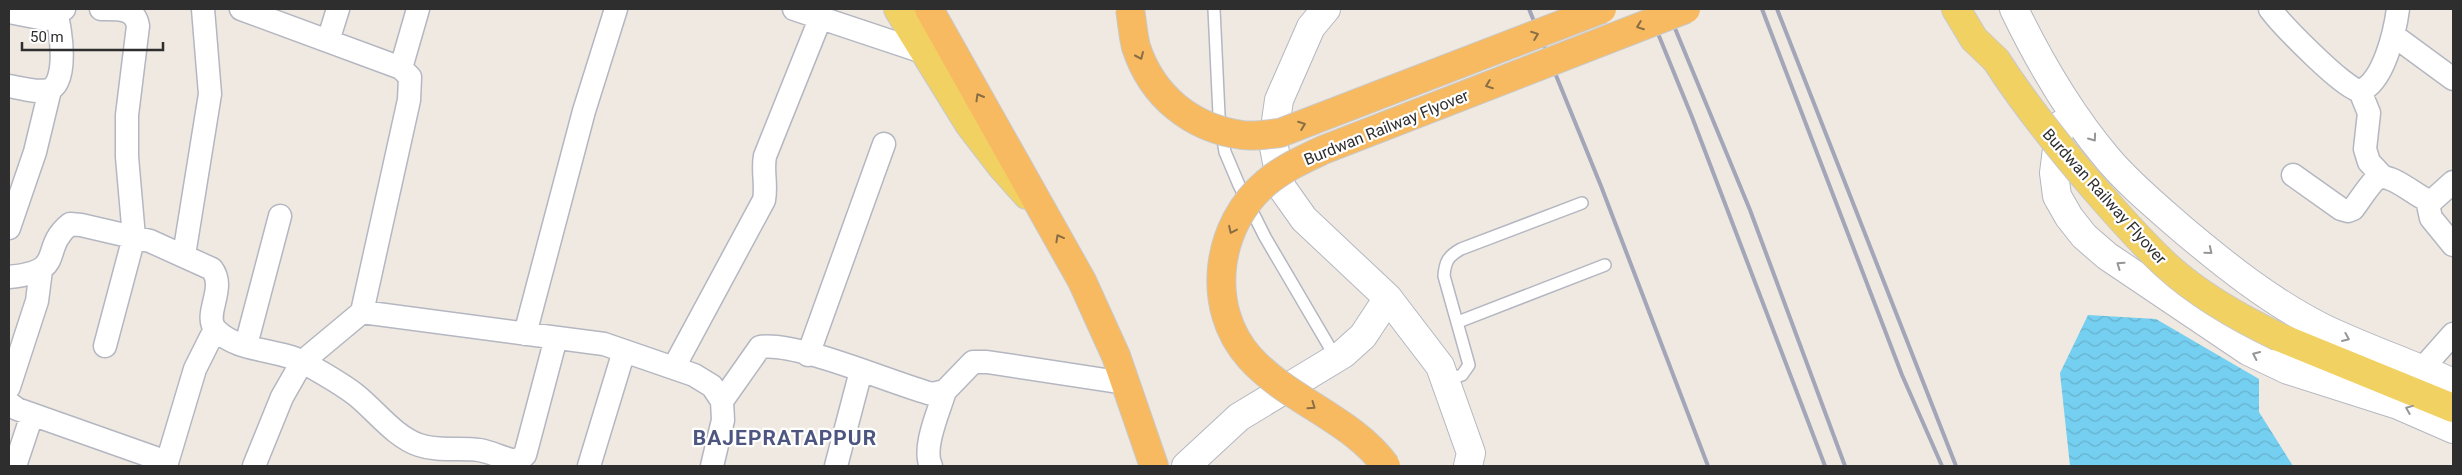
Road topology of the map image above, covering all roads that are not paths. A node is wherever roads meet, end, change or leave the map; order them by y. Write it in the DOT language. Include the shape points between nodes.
graph roads {
  1 [pos="102,9"];
  2 [pos="203,9"];
  3 [pos="242,9"];
  4 [pos="338,9"];
  5 [pos="418,9"];
  6 [pos="616,9"];
  7 [pos="794,9"];
  8 [pos="898,9"];
  9 [pos="928,9"];
  10 [pos="1130,9"];
  11 [pos="1214,9"];
  12 [pos="1326,9"];
  13 [pos="1602,9"];
  14 [pos="1686,9"];
  15 [pos="1956,9"];
  16 [pos="1978,9"];
  17 [pos="2014,9"];
  18 [pos="2270,9"];
  19 [pos="2398,9"];
  20 [pos="60,11"];
  21 [pos="9,12"];
  22 [pos="820,19"];
  23 [pos="2393,35"];
  24 [pos="328,41"];
  25 [pos="926,53"];
  26 [pos="1996,60"];
  27 [pos="401,68"];
  28 [pos="2453,79"];
  29 [pos="9,86"];
  30 [pos="50,90"];
  31 [pos="2360,91"];
  32 [pos="2065,99"];
  33 [pos="884,144"];
  34 [pos="2293,175"];
  35 [pos="2383,176"];
  36 [pos="2453,182"];
  37 [pos="2427,200"];
  38 [pos="1582,203"];
  39 [pos="1045,214"];
  40 [pos="280,216"];
  41 [pos="9,228"];
  42 [pos="134,237"];
  43 [pos="2453,246"];
  44 [pos="184,255"];
  45 [pos="1605,265"];
  46 [pos="41,270"];
  47 [pos="9,277"];
  48 [pos="1388,298"];
  49 [pos="362,312"];
  50 [pos="1458,322"];
  51 [pos="215,329"];
  52 [pos="525,334"];
  53 [pos="2453,334"];
  54 [pos="556,338"];
  55 [pos="246,345"];
  56 [pos="105,346"];
  57 [pos="624,351"];
  58 [pos="808,355"];
  59 [pos="1336,358"];
  60 [pos="302,362"];
  61 [pos="674,367"];
  62 [pos="2422,369"];
  63 [pos="860,371"];
  64 [pos="1445,380"];
  65 [pos="1125,383"];
  66 [pos="2453,383"];
  67 [pos="9,387"];
  68 [pos="945,392"];
  69 [pos="722,401"];
  70 [pos="9,404"];
  71 [pos="2453,408"];
  72 [pos="32,415"];
  73 [pos="2453,429"];
  74 [pos="167,464"];
  75 [pos="15,466"];
  76 [pos="254,466"];
  77 [pos="589,466"];
  78 [pos="712,466"];
  79 [pos="836,466"];
  80 [pos="931,466"];
  81 [pos="1154,466"];
  82 [pos="1186,466"];
  83 [pos="1386,466"];
  84 [pos="1468,466"];
  1 -- 42 [label="street" via="122,9 132,13 138,26 127,115"];
  2 -- 44 [label="street" via="210,94"];
  3 -- 24 [label="street"];
  4 -- 24 [label="street"];
  5 -- 27 [label="street"];
  6 -- 52 [label="street" via="584,111"];
  7 -- 22 [label="street"];
  8 -- 25 [label="main road"];
  39 -- 9 [label="highway, one-way"];
  10 -- 13 [label="highway, Burdwan Railway Flyover, one-way, bridge" via="1136,46 1151,80 1169,102 1194,121 1244,136 1280,133"];
  11 -- 59 [label="lane" via="1219,115 1226,152 1265,236"];
  12 -- 48 [label="street" via="1311,27 1279,100 1273,142 1282,188 1304,219"];
  14 -- 83 [label="highway, Burdwan Railway Flyover, one-way, bridge" via="1323,150 1267,182 1245,206 1230,231 1222,257 1221,292 1235,336 1250,358 1361,440"];
  15 -- 26 [label="main road, Burdwan Railway Flyover" via="1974,39"];
  16 -- 26 [label="main road, Burdwan Railway Flyover"];
  17 -- 32 [label="street" via="2028,40"];
  18 -- 31 [label="street" via="2300,43 2349,87"];
  19 -- 23 [label="street"];
  20 -- 21 [label="street" via="45,19"];
  20 -- 30 [label="street" via="62,52 58,79"];
  22 -- 25 [label="street"];
  22 -- 61 [label="street" via="765,156 762,169 766,187 764,200"];
  23 -- 28 [label="street"];
  23 -- 31 [label="street" via="2382,66 2370,84"];
  24 -- 27 [label="street"];
  25 -- 39 [label="main road" via="987,149"];
  26 -- 71 [label="main road, Burdwan Railway Flyover, bridge" via="2040,125 2126,224 2168,267 2202,293 2239,318 2279,337"];
  27 -- 49 [label="street" via="410,76 409,100"];
  29 -- 30 [label="street"];
  30 -- 41 [label="street" via="35,152"];
  31 -- 35 [label="street" via="2369,113 2365,149 2369,162"];
  32 -- 62 [label="street, one-way" via="2108,159 2151,202 2259,291 2322,327"];
  73 -- 32 [label="street, one-way" via="2398,405 2288,370 2248,351 2107,256 2068,218 2057,196 2054,173"];
  33 -- 58 [label="street"];
  34 -- 35 [label="street" via="2348,211 2376,179"];
  35 -- 37 [label="street"];
  36 -- 37 [label="street" via="2433,200"];
  37 -- 43 [label="street" via="2431,218"];
  38 -- 50 [label="lane" via="1450,255 1445,263 1444,276"];
  65 -- 39 [label="highway, one-way" via="1100,318"];
  40 -- 55 [label="street"];
  42 -- 44 [label="street"];
  42 -- 46 [label="street" via="70,224 60,232 48,262"];
  42 -- 56 [label="street"];
  44 -- 51 [label="street" via="212,269 218,277 212,316"];
  45 -- 50 [label="lane"];
  46 -- 47 [label="street" via="31,275"];
  46 -- 67 [label="street" via="37,301"];
  48 -- 59 [label="street" via="1363,336"];
  48 -- 64 [label="street" via="1440,366"];
  49 -- 52 [label="street"];
  49 -- 60 [label="street"];
  50 -- 64 [label="lane" via="1469,365 1462,375"];
  51 -- 55 [label="street"];
  51 -- 74 [label="street" via="195,369"];
  52 -- 54 [label="street"];
  53 -- 62 [label="street"];
  54 -- 57 [label="street" via="604,344"];
  54 -- 60 [label="street" via="525,455 516,461 479,450 417,445 356,395"];
  55 -- 60 [label="street"];
  57 -- 61 [label="street"];
  57 -- 77 [label="street"];
  58 -- 63 [label="street"];
  58 -- 69 [label="street" via="773,345 760,348"];
  59 -- 82 [label="street" via="1239,417"];
  60 -- 76 [label="street" via="282,397"];
  61 -- 69 [label="street" via="712,386"];
  62 -- 66 [label="street"];
  63 -- 68 [label="street" via="932,394"];
  63 -- 79 [label="street"];
  64 -- 84 [label="street" via="1471,453"];
  65 -- 68 [label="street" via="973,362"];
  65 -- 81 [label="highway"];
  68 -- 80 [label="street" via="929,442"];
  69 -- 78 [label="street" via="723,420"];
  70 -- 72 [label="street"];
  72 -- 74 [label="street"];
  72 -- 75 [label="street"];
}
